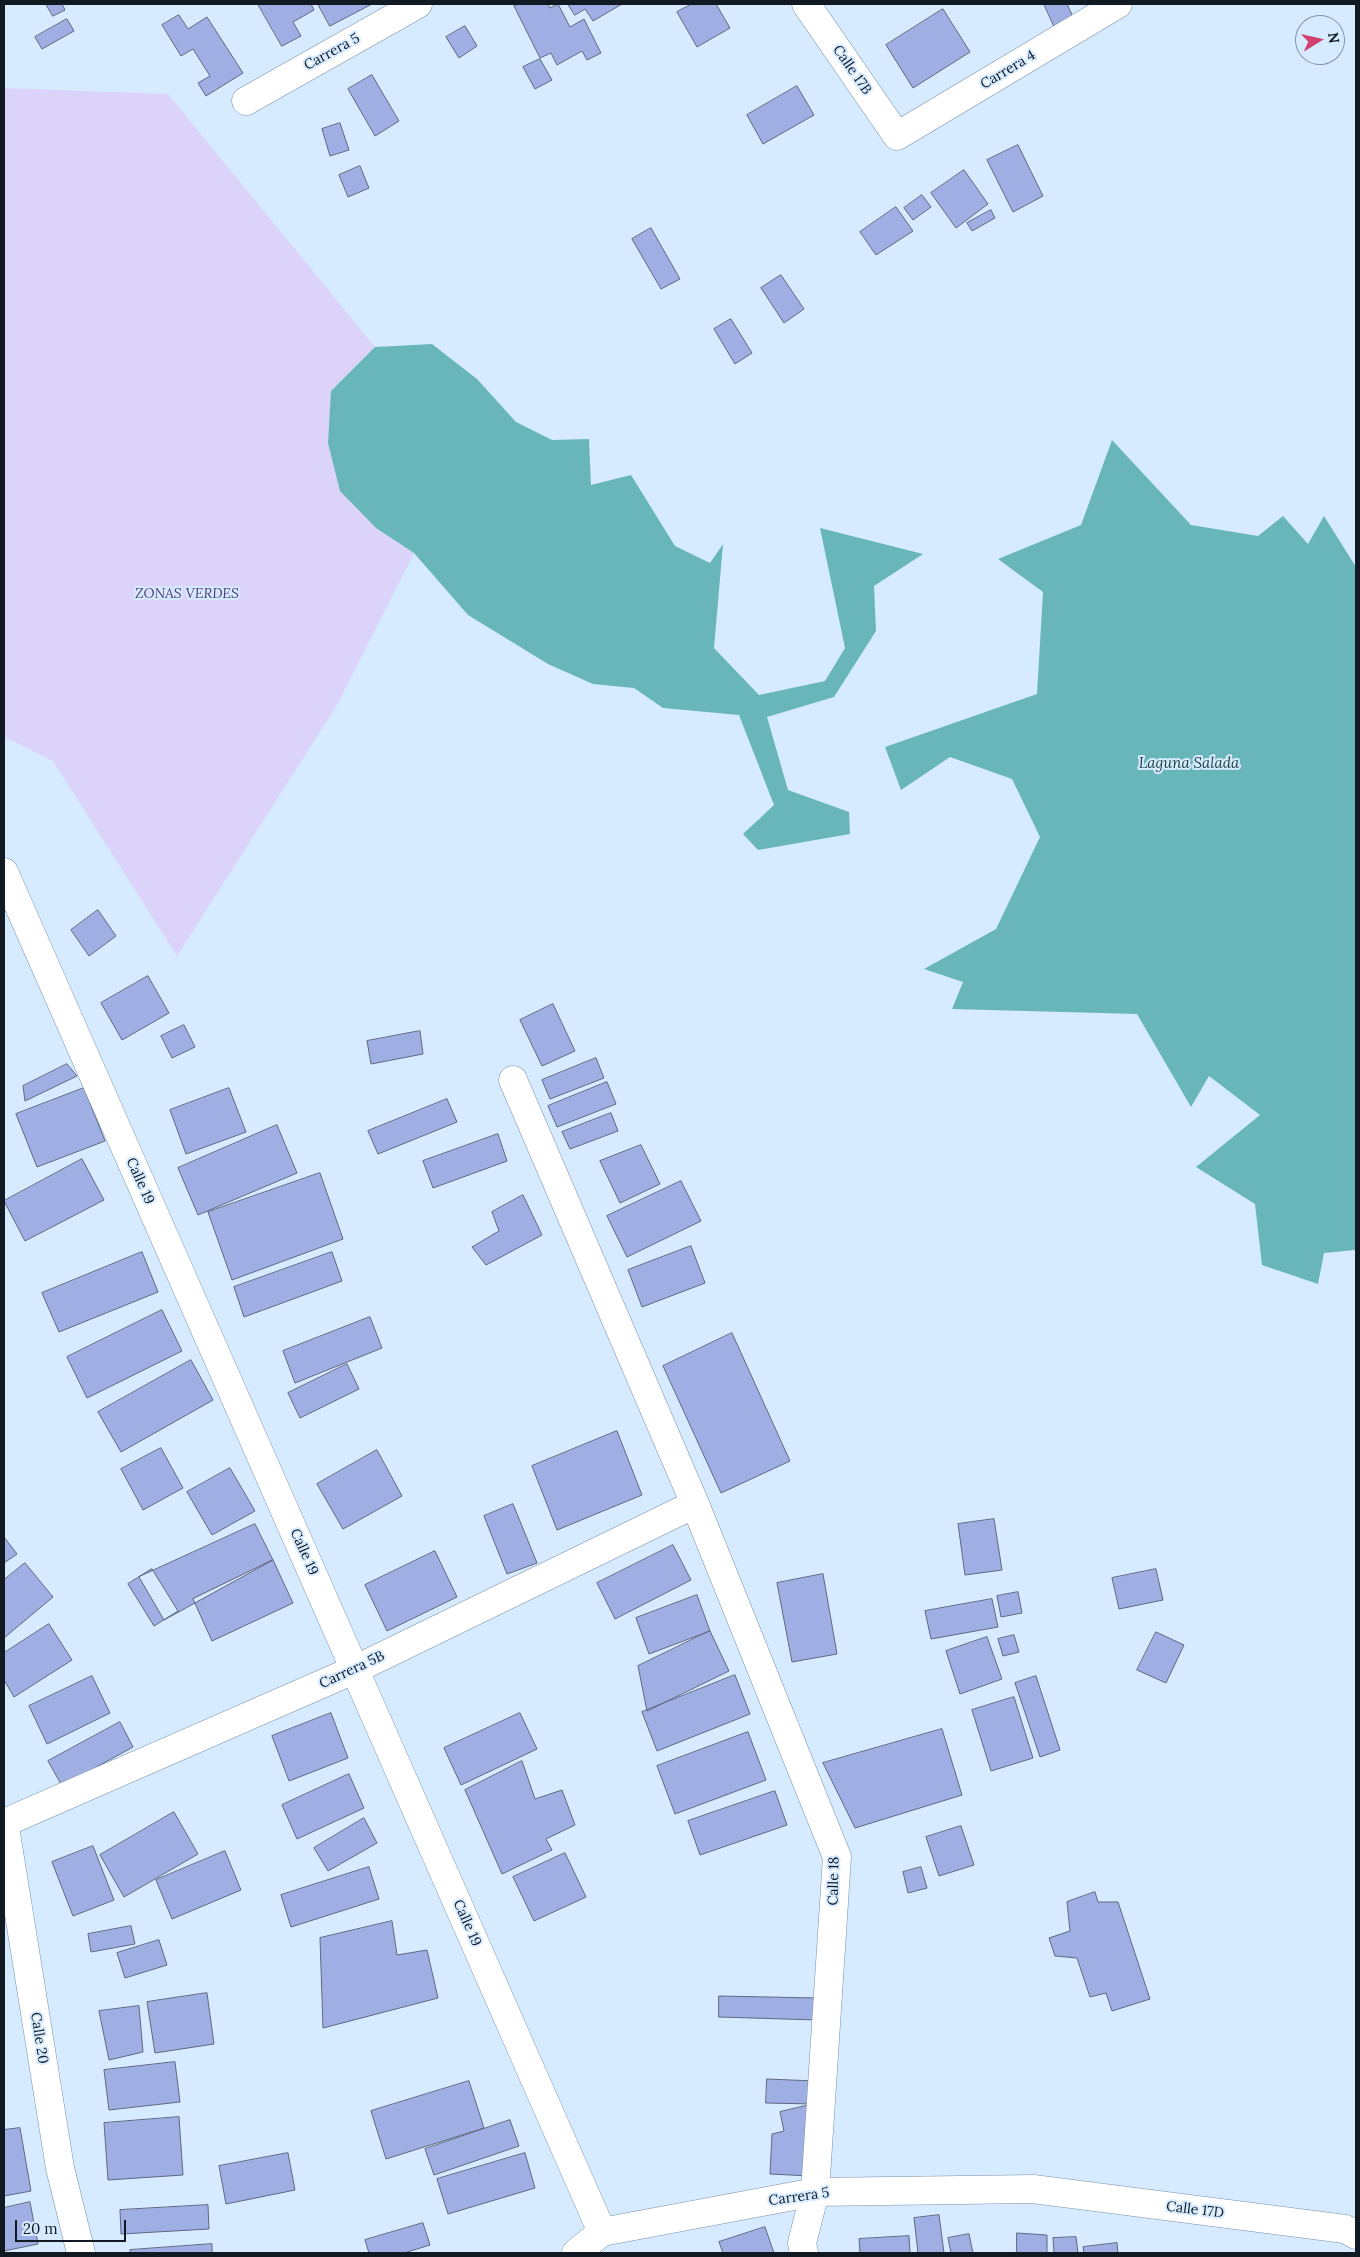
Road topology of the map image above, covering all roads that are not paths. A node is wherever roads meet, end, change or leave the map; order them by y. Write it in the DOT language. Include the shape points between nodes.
graph roads {
  1 [pos="418,4"];
  2 [pos="806,4"];
  3 [pos="1118,4"];
  4 [pos="246,101"];
  5 [pos="898,136"];
  6 [pos="4,872"];
  7 [pos="513,1080"];
  8 [pos="695,1504"];
  9 [pos="356,1669"];
  10 [pos="4,1822"];
  11 [pos="1032,2189"];
  12 [pos="815,2192"];
  13 [pos="602,2232"];
  14 [pos="1356,2235"];
  15 [pos="81,2253"];
  16 [pos="576,2253"];
  17 [pos="804,2253"];
  1 -- 4 [label="street, Carrera 5"];
  2 -- 5 [label="street, Calle 17B"];
  3 -- 5 [label="street, Carrera 4"];
  6 -- 9 [label="street, Calle 19"];
  7 -- 8 [label="street, Calle 18"];
  8 -- 9 [label="street, Carrera 5B"];
  8 -- 12 [label="street, Calle 18" via="837,1857"];
  9 -- 10 [label="street, Carrera 5B"];
  9 -- 13 [label="street, Calle 19"];
  10 -- 15 [label="street, Calle 20" via="60,2168"];
  11 -- 12 [label="street, Carrera 5"];
  11 -- 14 [label="street, Calle 17D" via="1344,2229"];
  12 -- 13 [label="street, Carrera 5"];
  12 -- 17 [label="street, Calle 18" via="802,2243"];
  13 -- 16 [label="street, Carrera 5"];
}
